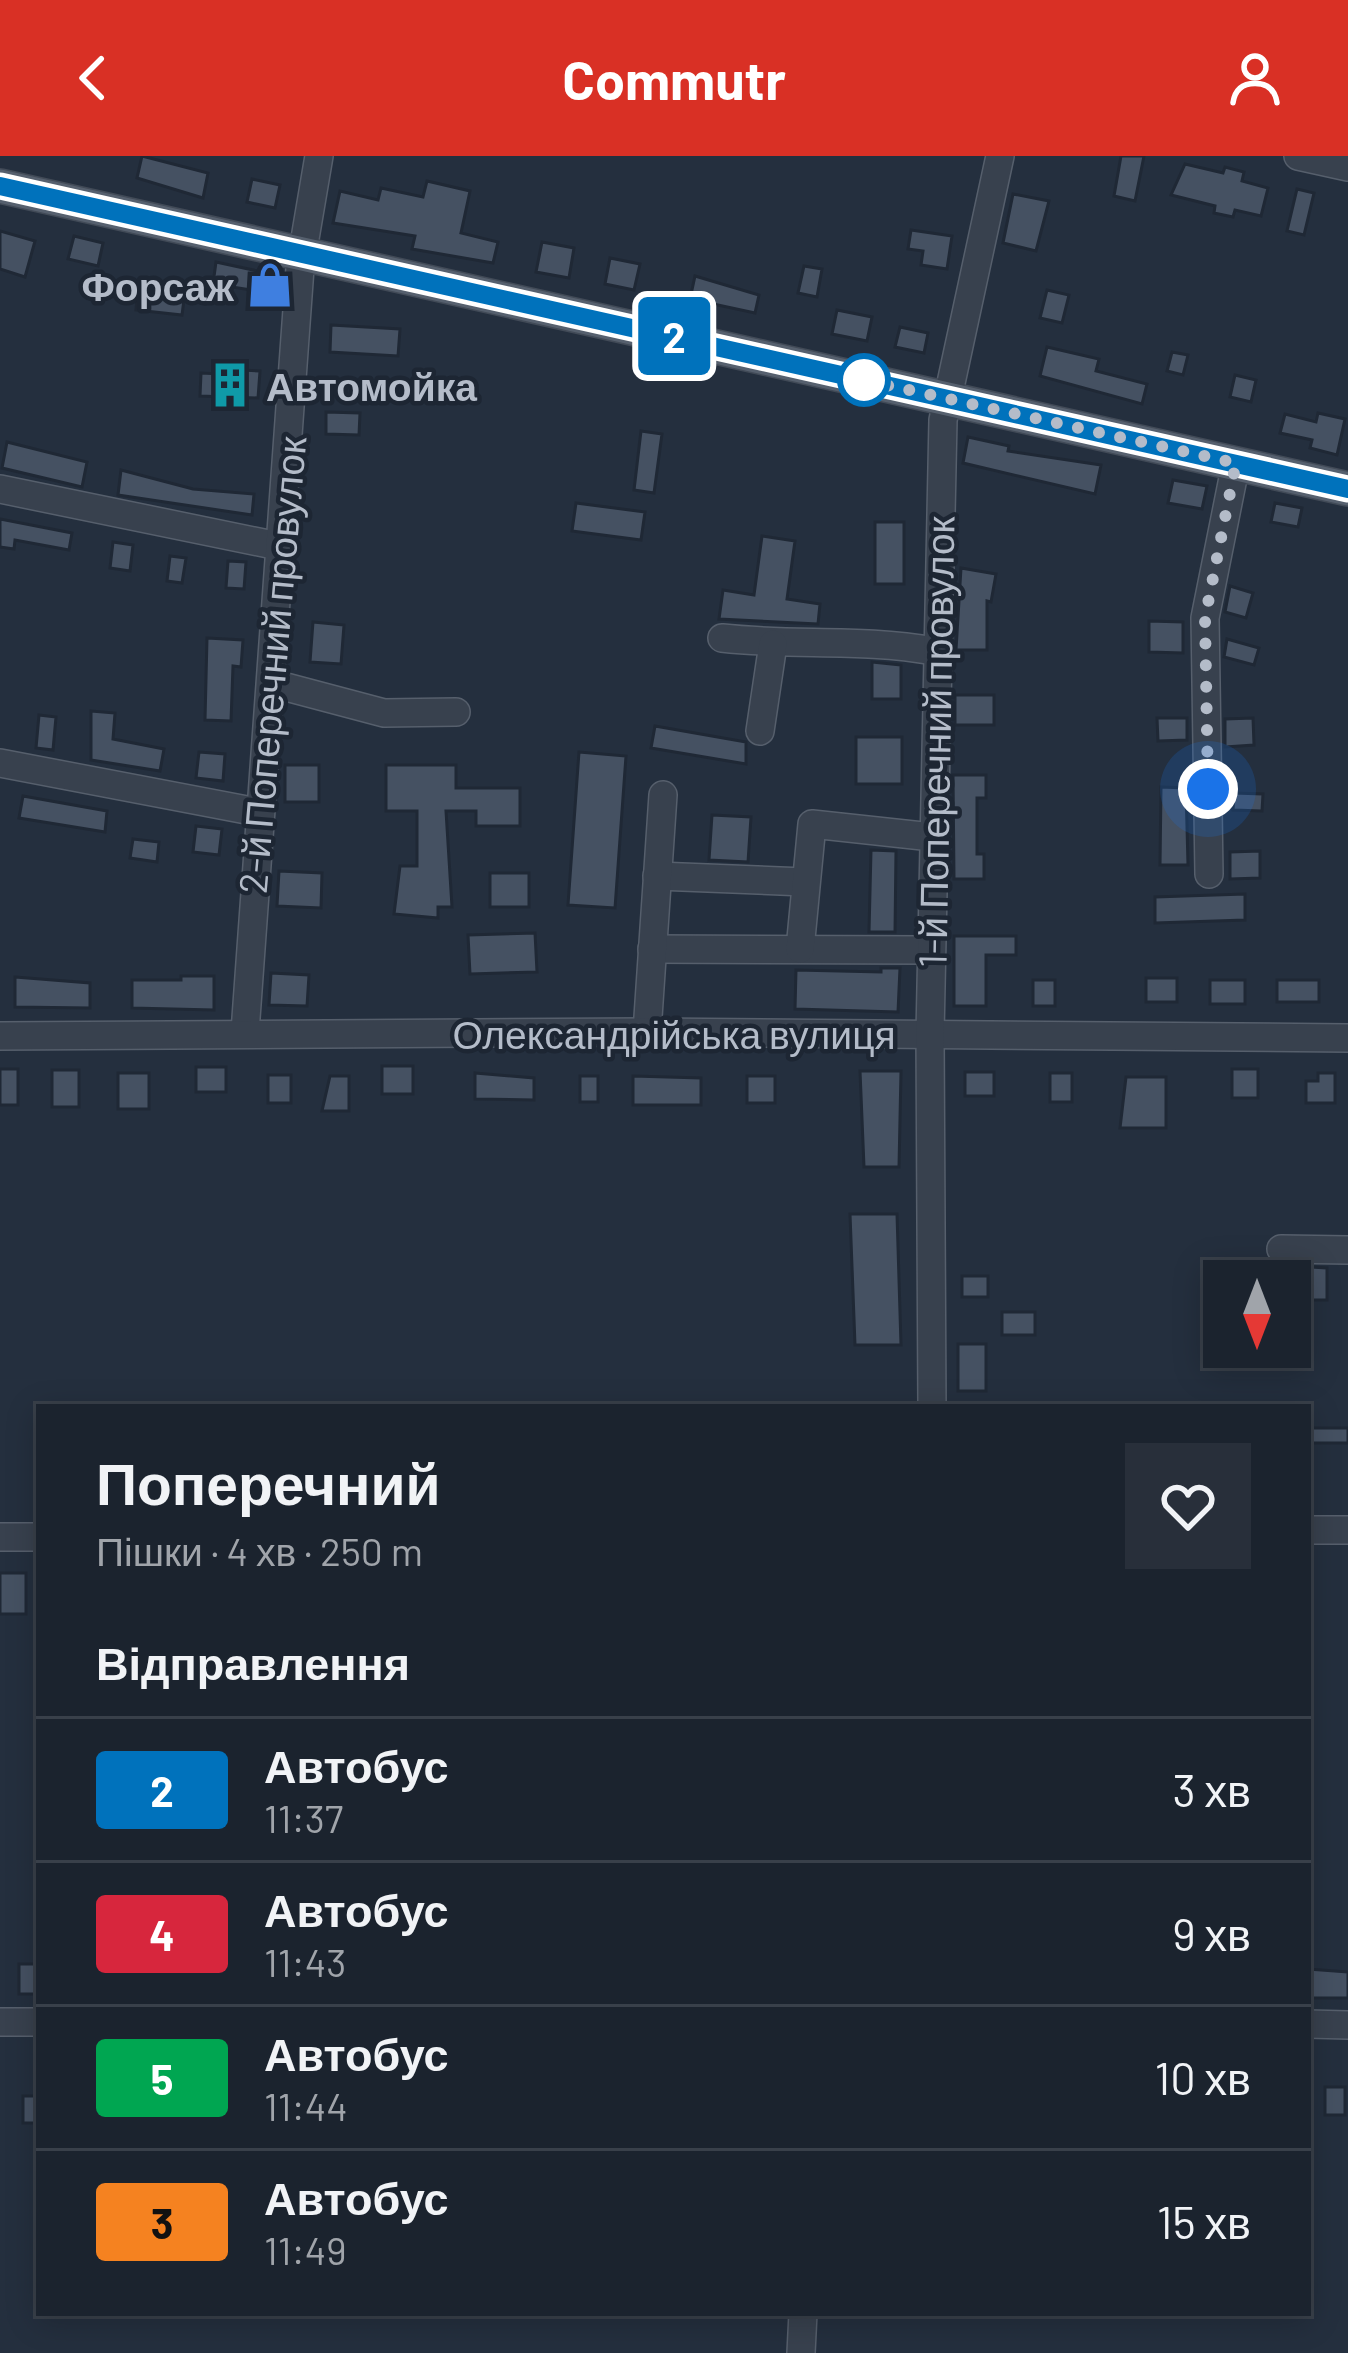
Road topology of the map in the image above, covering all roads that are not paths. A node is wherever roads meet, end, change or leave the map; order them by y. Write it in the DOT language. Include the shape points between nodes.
graph roads {
  1 [pos="320,156"];
  2 [pos="1000,156"];
  3 [pos="1298,156"];
  4 [pos="1348,167"];
  5 [pos="0,186"];
  6 [pos="302,252"];
  7 [pos="948,399"];
  8 [pos="1236,463"];
  9 [pos="0,489"];
  10 [pos="1348,489"];
  11 [pos="283,547"];
  12 [pos="722,638"];
  13 [pos="773,644"];
  14 [pos="934,651"];
  15 [pos="271,683"];
  16 [pos="456,712"];
  17 [pos="760,731"];
  18 [pos="0,763"];
  19 [pos="663,795"];
  20 [pos="257,812"];
  21 [pos="932,837"];
  22 [pos="1209,874"];
  23 [pos="657,876"];
  24 [pos="805,882"];
  25 [pos="652,949"];
  26 [pos="800,949"];
  27 [pos="931,950"];
  28 [pos="245,1032"];
  29 [pos="647,1032"];
  30 [pos="930,1034"];
  31 [pos="0,1036"];
  32 [pos="1348,1038"];
  33 [pos="1281,1249"];
  34 [pos="1348,1250"];
  35 [pos="932,1404"];
  36 [pos="1311,1530"];
  37 [pos="1348,1530"];
  38 [pos="0,1537"];
  39 [pos="36,1537"];
  40 [pos="0,2023"];
  41 [pos="36,2023"];
  42 [pos="1311,2024"];
  43 [pos="1348,2025"];
  44 [pos="803,2316"];
  45 [pos="801,2353"];
  1 -- 6 [label="street, 2-й Поперечний провулок"];
  2 -- 7 [label="street, 1-й Поперечний провулок"];
  3 -- 4 [label="street"];
  5 -- 6 [label="main road"];
  6 -- 7 [label="main road"];
  6 -- 11 [label="street, 2-й Поперечний провулок"];
  7 -- 8 [label="main road"];
  7 -- 14 [label="street, 1-й Поперечний провулок"];
  8 -- 10 [label="main road"];
  8 -- 22 [label="street" via="1205,618"];
  9 -- 11 [label="street"];
  11 -- 15 [label="street, 2-й Поперечний провулок"];
  12 -- 13 [label="street"];
  13 -- 14 [label="street"];
  13 -- 17 [label="street"];
  14 -- 21 [label="street, 1-й Поперечний провулок"];
  15 -- 16 [label="street" via="384,713"];
  15 -- 20 [label="street, 2-й Поперечний провулок"];
  18 -- 20 [label="street"];
  19 -- 23 [label="street"];
  20 -- 28 [label="street, 2-й Поперечний провулок"];
  21 -- 24 [label="street" via="812,824"];
  21 -- 27 [label="street, 1-й Поперечний провулок"];
  23 -- 24 [label="street"];
  23 -- 25 [label="street"];
  24 -- 26 [label="street"];
  25 -- 26 [label="street"];
  25 -- 29 [label="street"];
  26 -- 27 [label="street"];
  27 -- 30 [label="street, 1-й Поперечний провулок"];
  28 -- 29 [label="street, Олександрійська вулиця"];
  28 -- 31 [label="street, Олександрійська вулиця"];
  29 -- 30 [label="street, Олександрійська вулиця"];
  30 -- 32 [label="street, Олександрійська вулиця"];
  30 -- 35 [label="street, 1-й Поперечний провулок"];
  33 -- 34 [label="street"];
  36 -- 37 [label="street"];
  38 -- 39 [label="street"];
  40 -- 41 [label="street"];
  42 -- 43 [label="street"];
  44 -- 45 [label="street"];
}
